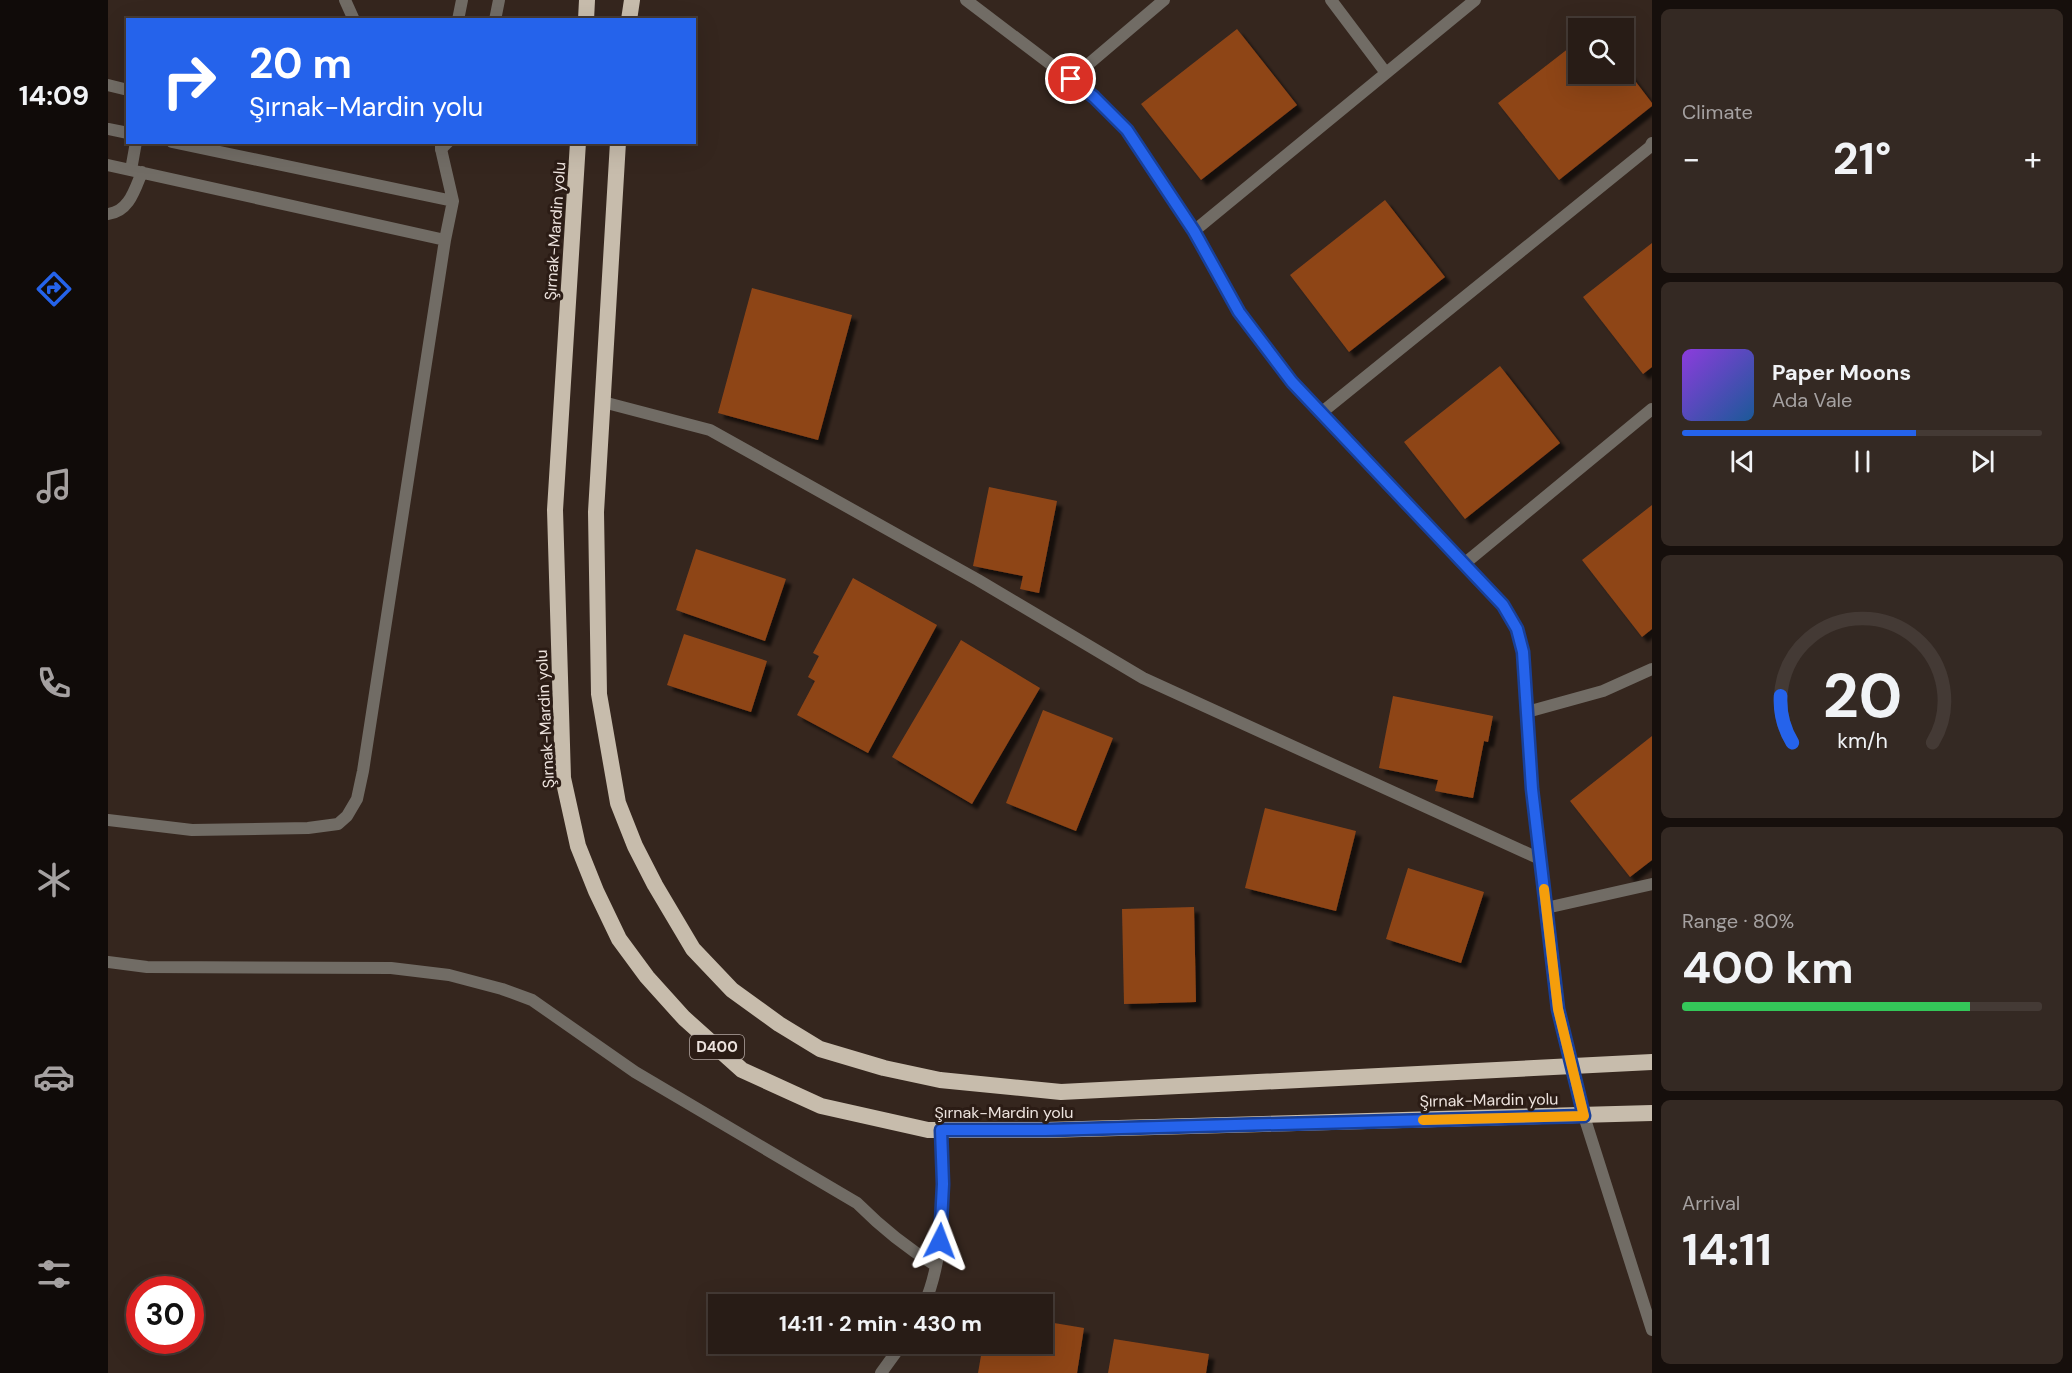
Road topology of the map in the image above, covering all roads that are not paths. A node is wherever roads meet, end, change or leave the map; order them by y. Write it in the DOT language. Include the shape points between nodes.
graph roads {
  1 [pos="345,0"];
  2 [pos="462,0"];
  3 [pos="499,0"];
  4 [pos="587,0"];
  5 [pos="632,0"];
  6 [pos="1164,0"];
  7 [pos="1331,0"];
  8 [pos="1475,0"];
  9 [pos="974,2"];
  10 [pos="353,18"];
  11 [pos="458,18"];
  12 [pos="495,18"];
  13 [pos="586,18"];
  14 [pos="629,18"];
  15 [pos="1386,73"];
  16 [pos="1071,79"];
  17 [pos="108,85"];
  18 [pos="126,90"];
  19 [pos="108,129"];
  20 [pos="126,133"];
  21 [pos="1652,143"];
  22 [pos="136,144"];
  23 [pos="182,144"];
  24 [pos="441,144"];
  25 [pos="578,144"];
  26 [pos="618,144"];
  27 [pos="108,165"];
  28 [pos="136,171"];
  29 [pos="453,201"];
  30 [pos="108,214"];
  31 [pos="1194,231"];
  32 [pos="444,240"];
  33 [pos="603,402"];
  34 [pos="1652,409"];
  35 [pos="1321,413"];
  36 [pos="1464,564"];
  37 [pos="1652,669"];
  38 [pos="1527,712"];
  39 [pos="108,820"];
  40 [pos="1540,859"];
  41 [pos="1652,884"];
  42 [pos="1546,908"];
  43 [pos="108,962"];
  44 [pos="1652,1062"];
  45 [pos="1572,1066"];
  46 [pos="1652,1113"];
  47 [pos="1584,1116"];
  48 [pos="941,1130"];
  49 [pos="935,1265"];
  50 [pos="929,1294"];
  51 [pos="1652,1330"];
  52 [pos="895,1354"];
  53 [pos="881,1373"];
  1 -- 10 [label="street"];
  2 -- 11 [label="street"];
  3 -- 12 [label="street"];
  4 -- 13 [label="highway"];
  5 -- 14 [label="highway"];
  6 -- 16 [label="street"];
  7 -- 15 [label="street"];
  8 -- 15 [label="street"];
  9 -- 16 [label="street"];
  15 -- 31 [label="street"];
  16 -- 31 [label="street" via="1127,130"];
  17 -- 18 [label="street"];
  19 -- 20 [label="street"];
  21 -- 35 [label="street"];
  22 -- 28 [label="street"];
  23 -- 29 [label="street"];
  24 -- 29 [label="street"];
  25 -- 48 [label="highway, Şırnak-Mardin yolu / D400" via="555,510 563,778 578,846 619,939 684,1018 742,1070 821,1106 928,1131"];
  26 -- 33 [label="highway, Şırnak-Mardin yolu"];
  27 -- 28 [label="street"];
  28 -- 30 [label="street" via="131,200"];
  28 -- 32 [label="street"];
  29 -- 32 [label="street"];
  31 -- 35 [label="street" via="1239,312"];
  32 -- 39 [label="street" via="357,799 338,824 296,828 192,830"];
  33 -- 40 [label="street" via="710,430 978,580 1143,678"];
  33 -- 45 [label="highway, Şırnak-Mardin yolu" via="596,512 598,694 618,803 655,885 693,949 732,990 778,1024 820,1049 884,1068 940,1080 1061,1092"];
  34 -- 36 [label="street"];
  35 -- 36 [label="street"];
  36 -- 38 [label="street" via="1503,605 1517,629 1523,652"];
  37 -- 38 [label="street" via="1603,691"];
  38 -- 40 [label="street"];
  40 -- 42 [label="street"];
  41 -- 42 [label="street"];
  42 -- 45 [label="street" via="1558,1009"];
  43 -- 49 [label="street" via="147,968 391,968 449,975 532,1000 634,1072 857,1203 906,1247"];
  44 -- 45 [label="highway, Şırnak-Mardin yolu"];
  45 -- 47 [label="street"];
  46 -- 47 [label="highway, Şırnak-Mardin yolu / D400"];
  47 -- 48 [label="highway, Şırnak-Mardin yolu / D400"];
  47 -- 51 [label="street"];
  48 -- 49 [label="street" via="943,1184"];
  49 -- 50 [label="street"];
  52 -- 53 [label="street"];
}
